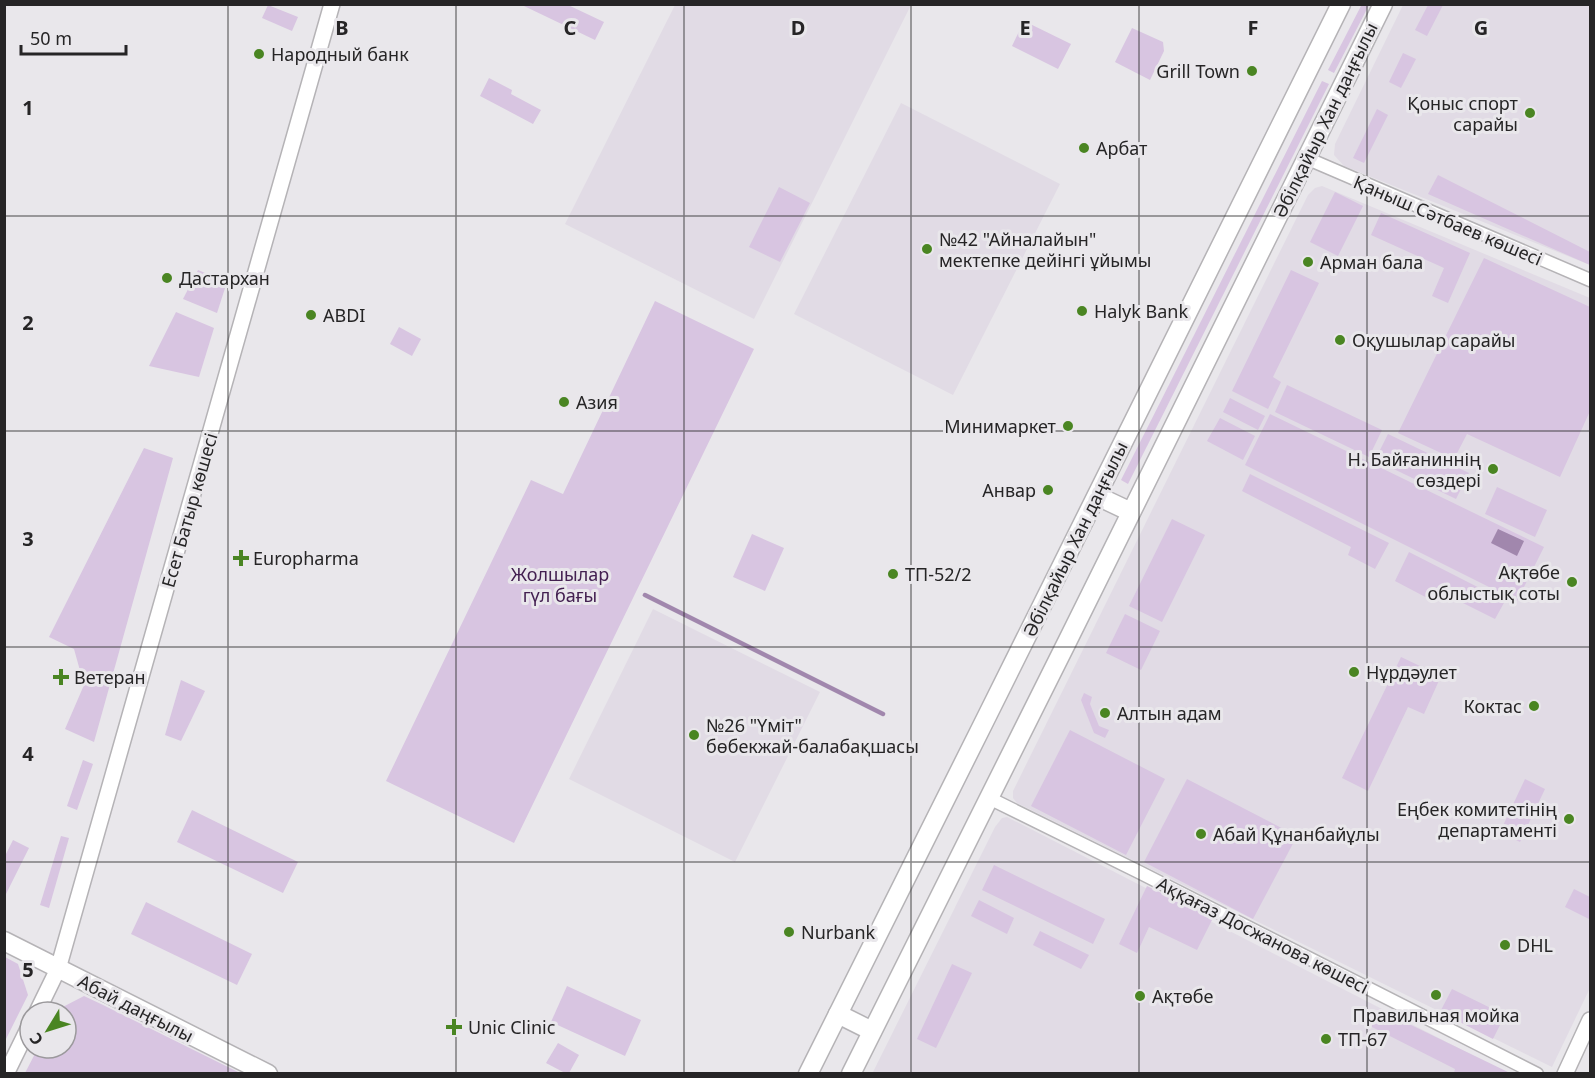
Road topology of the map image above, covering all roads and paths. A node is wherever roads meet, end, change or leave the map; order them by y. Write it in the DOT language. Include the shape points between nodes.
graph roads {
  1 [pos="332,4"];
  2 [pos="1341,4"];
  3 [pos="1383,4"];
  4 [pos="1306,158"];
  5 [pos="1590,280"];
  6 [pos="1097,496"];
  7 [pos="1131,512"];
  8 [pos="989,798"];
  9 [pos="4,941"];
  10 [pos="58,969"];
  11 [pos="43,1000"];
  12 [pos="838,1014"];
  13 [pos="1590,1020"];
  14 [pos="872,1031"];
  15 [pos="18,1050"];
  16 [pos="6,1074"];
  17 [pos="267,1074"];
  18 [pos="808,1074"];
  19 [pos="851,1074"];
  20 [pos="1537,1074"];
  21 [pos="1565,1074"];
  1 -- 10 [label="street, Есет Батыр көшесі"];
  2 -- 6 [label="main road, Әбілқайыр Хан даңғылы"];
  3 -- 4 [label="main road, Әбілқайыр Хан даңғылы"];
  4 -- 5 [label="street, Қаныш Сәтбаев көшесі"];
  4 -- 7 [label="main road, Әбілқайыр Хан даңғылы"];
  6 -- 7 [label="main road"];
  6 -- 12 [label="main road, Әбілқайыр Хан даңғылы"];
  7 -- 8 [label="main road, Әбілқайыр Хан даңғылы"];
  8 -- 14 [label="main road, Әбілқайыр Хан даңғылы"];
  8 -- 20 [label="street, Аққағаз Досжанова көшесі"];
  9 -- 10 [label="main road, Абай даңғылы"];
  10 -- 11 [label="street, Есет Батыр көшесі"];
  10 -- 17 [label="main road, Абай даңғылы"];
  12 -- 14 [label="main road"];
  12 -- 18 [label="main road, Әбілқайыр Хан даңғылы"];
  13 -- 21 [label="street"];
  14 -- 19 [label="main road, Әбілқайыр Хан даңғылы"];
  15 -- 16 [label="street"];
}
